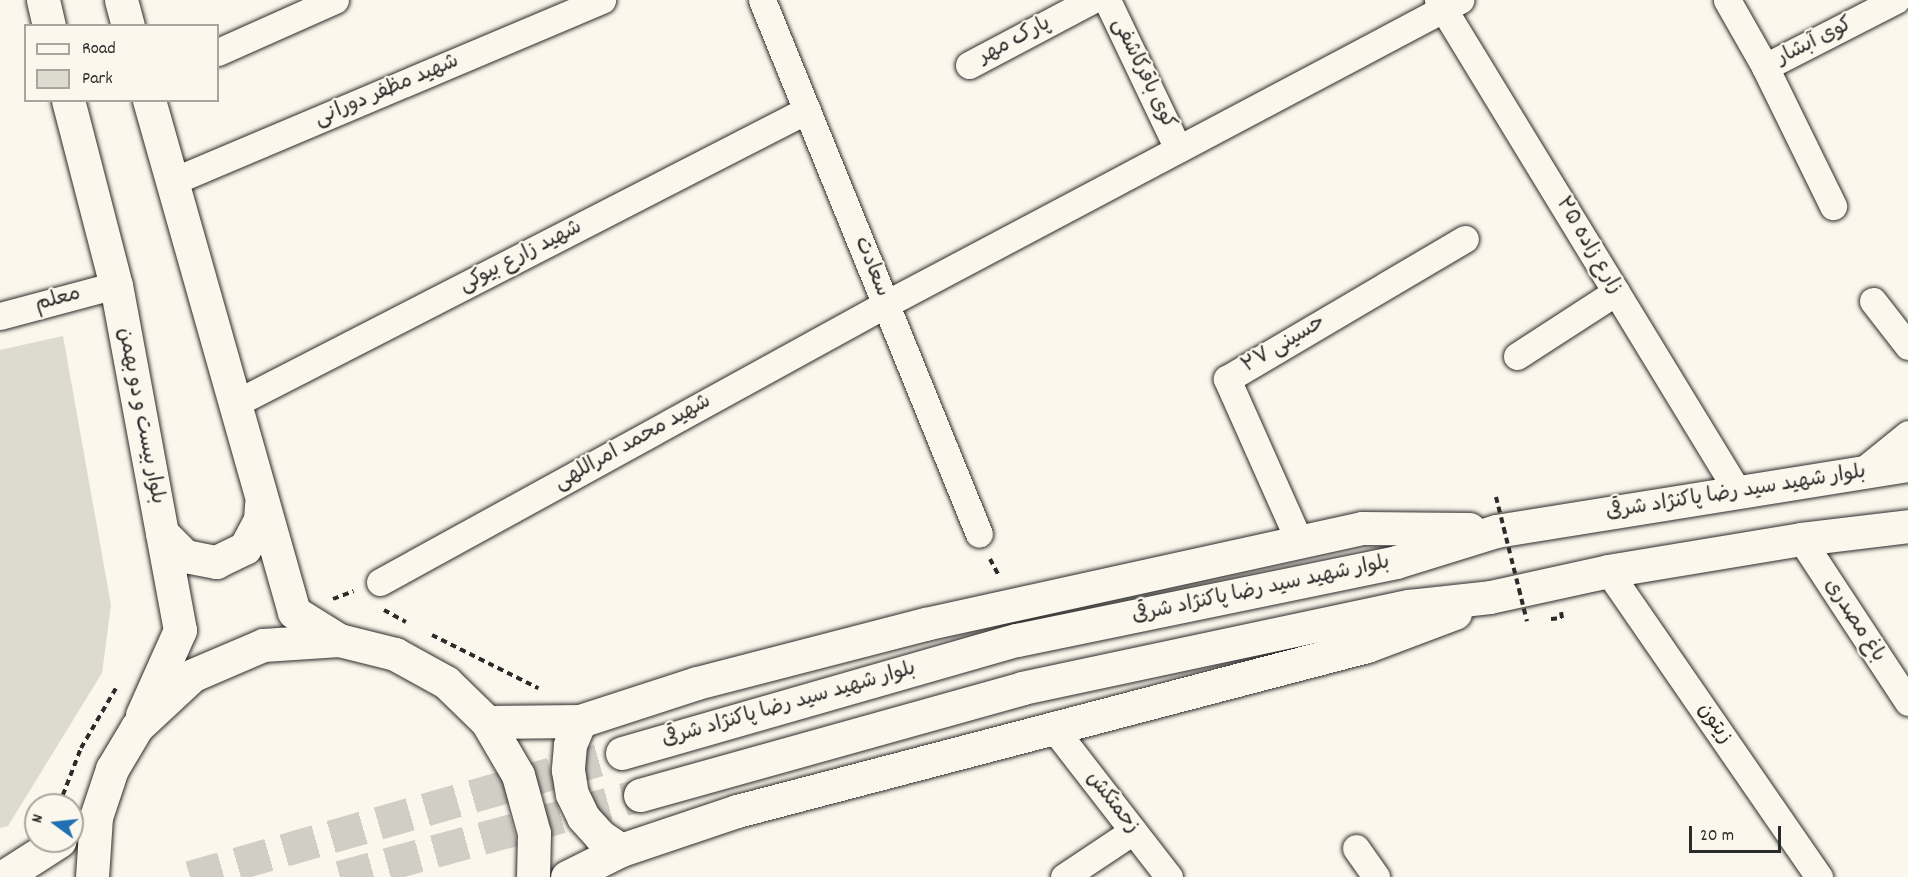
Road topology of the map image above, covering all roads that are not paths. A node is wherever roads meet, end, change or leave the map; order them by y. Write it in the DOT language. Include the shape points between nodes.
graph roads {
  1 [pos="43,0"];
  2 [pos="121,0"];
  3 [pos="335,0"];
  4 [pos="602,0"];
  5 [pos="762,0"];
  6 [pos="1092,0"];
  7 [pos="1107,0"];
  8 [pos="1727,0"];
  9 [pos="1896,0"];
  10 [pos="1447,3"];
  11 [pos="49,24"];
  12 [pos="127,24"];
  13 [pos="219,52"];
  14 [pos="969,65"];
  15 [pos="1766,67"];
  16 [pos="69,102"];
  17 [pos="150,102"];
  18 [pos="807,110"];
  19 [pos="1178,149"];
  20 [pos="171,182"];
  21 [pos="1833,206"];
  22 [pos="1465,239"];
  23 [pos="116,285"];
  24 [pos="1616,292"];
  25 [pos="1873,301"];
  26 [pos="886,304"];
  27 [pos="0,316"];
  28 [pos="1908,346"];
  29 [pos="1517,356"];
  30 [pos="234,404"];
  31 [pos="1908,434"];
  32 [pos="1908,465"];
  33 [pos="1860,473"];
  34 [pos="1738,492"];
  35 [pos="261,504"];
  36 [pos="1908,526"];
  37 [pos="1506,529"];
  38 [pos="162,533"];
  39 [pos="979,534"];
  40 [pos="1800,539"];
  41 [pos="1300,543"];
  42 [pos="1608,570"];
  43 [pos="380,582"];
  44 [pos="1511,592"];
  45 [pos="339,640"];
  46 [pos="1908,702"];
  47 [pos="580,721"];
  48 [pos="487,722"];
  49 [pos="137,727"];
  50 [pos="1055,730"];
  51 [pos="622,753"];
  52 [pos="640,795"];
  53 [pos="84,825"];
  54 [pos="1133,831"];
  55 [pos="1356,848"];
  56 [pos="621,850"];
  57 [pos="40,853"];
  58 [pos="3,877"];
  59 [pos="93,877"];
  60 [pos="533,877"];
  61 [pos="567,877"];
  62 [pos="1064,877"];
  63 [pos="1169,877"];
  64 [pos="1376,877"];
  65 [pos="1819,877"];
  1 -- 11 [label="main road"];
  2 -- 12 [label="main road"];
  3 -- 13 [label="street"];
  4 -- 20 [label="street, شهید مظفر دورانی"];
  5 -- 18 [label="street, سعادت"];
  6 -- 14 [label="street, پارک مهر"];
  7 -- 19 [label="street, کوی باقرکاشفی"];
  8 -- 15 [label="street"];
  9 -- 15 [label="street, کوی آبشار"];
  10 -- 19 [label="street, شهید محمد امراللهی"];
  10 -- 24 [label="street, زارع زاده ۲۵"];
  15 -- 21 [label="street"];
  16 -- 23 [label="main road, بلوار بیست و دو بهمن"];
  17 -- 20 [label="main road"];
  18 -- 26 [label="street, سعادت"];
  18 -- 30 [label="street, شهید زارع بیوکی"];
  19 -- 26 [label="street, شهید محمد امراللهی"];
  20 -- 30 [label="main road"];
  22 -- 41 [label="street, حسینی ۲۷" via="1227,379"];
  23 -- 27 [label="street, معلم"];
  23 -- 38 [label="main road, بلوار بیست و دو بهمن"];
  24 -- 29 [label="street"];
  24 -- 34 [label="street, زارع زاده ۲۵"];
  25 -- 28 [label="street"];
  26 -- 39 [label="street, سعادت"];
  26 -- 43 [label="street, شهید محمد امراللهی"];
  30 -- 35 [label="main road"];
  31 -- 33 [label="street"];
  32 -- 33 [label="main road, بلوار شهید سید رضا پاکنژاد شرقی"];
  33 -- 34 [label="main road, بلوار شهید سید رضا پاکنژاد شرقی"];
  34 -- 37 [label="main road, بلوار شهید سید رضا پاکنژاد شرقی"];
  35 -- 38 [label="main road" via="258,527 245,548 216,562 184,556"];
  35 -- 45 [label="main road" via="294,612"];
  36 -- 40 [label="main road"];
  37 -- 41 [label="main road" via="1362,528"];
  37 -- 51 [label="main road, بلوار شهید سید رضا پاکنژاد شرقی" via="1396,562 1017,640"];
  38 -- 49 [label="main road, بلوار بیست و دو بهمن" via="180,630"];
  40 -- 42 [label="main road"];
  40 -- 46 [label="street, باغ مصدری"];
  41 -- 47 [label="main road" via="925,624 709,680"];
  42 -- 44 [label="main road"];
  42 -- 65 [label="street, زیتون"];
  44 -- 50 [label="main road" via="1367,646"];
  44 -- 52 [label="main road" via="1409,606 1022,688"];
  45 -- 48 [label="main road" via="405,659 446,682"];
  45 -- 49 [label="main road" via="263,645 193,675"];
  47 -- 48 [label="main road"];
  47 -- 56 [label="main road" via="569,753 572,794 583,817 600,836"];
  48 -- 60 [label="main road" via="518,775 534,833"];
  49 -- 53 [label="main road"];
  50 -- 54 [label="street, زحمتکش"];
  50 -- 56 [label="main road" via="737,811"];
  53 -- 59 [label="main road"];
  54 -- 62 [label="street"];
  54 -- 63 [label="street, زحمتکش"];
  55 -- 64 [label="street"];
  56 -- 61 [label="main road"];
  57 -- 58 [label="main road"];
}
